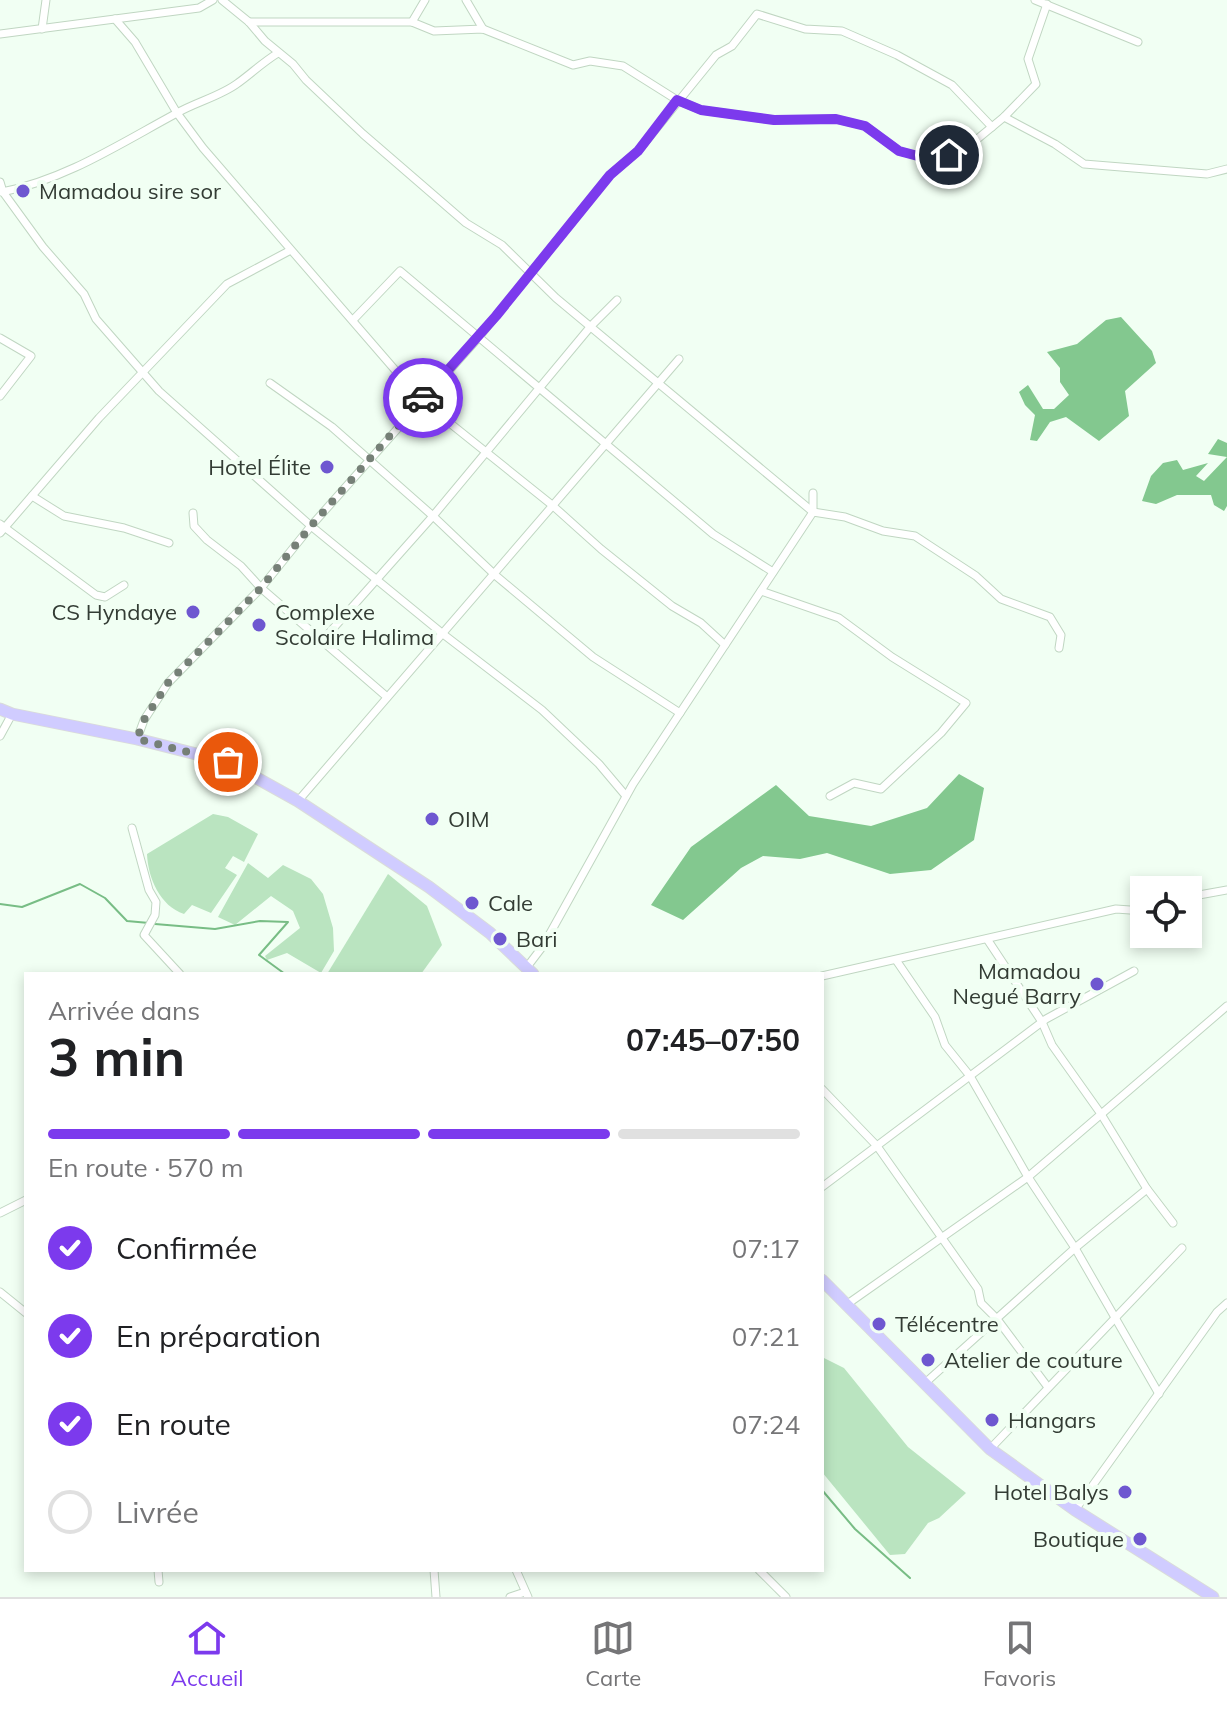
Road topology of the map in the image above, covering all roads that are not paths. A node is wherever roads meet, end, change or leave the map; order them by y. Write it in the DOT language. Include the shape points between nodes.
graph roads {
  1 [pos="46,0"];
  2 [pos="213,0"];
  3 [pos="222,0"];
  4 [pos="425,0"];
  5 [pos="466,0"];
  6 [pos="1035,0"];
  7 [pos="1047,4"];
  8 [pos="115,19"];
  9 [pos="249,22"];
  10 [pos="412,22"];
  11 [pos="42,29"];
  12 [pos="483,29"];
  13 [pos="0,34"];
  14 [pos="1138,42"];
  15 [pos="278,53"];
  16 [pos="677,100"];
  17 [pos="177,113"];
  18 [pos="1004,117"];
  19 [pos="992,127"];
  20 [pos="1227,169"];
  21 [pos="0,182"];
  22 [pos="2,192"];
  23 [pos="289,251"];
  24 [pos="532,274"];
  25 [pos="617,300"];
  26 [pos="353,320"];
  27 [pos="591,326"];
  28 [pos="479,337"];
  29 [pos="0,338"];
  30 [pos="679,359"];
  31 [pos="142,372"];
  32 [pos="659,381"];
  33 [pos="270,383"];
  34 [pos="539,388"];
  35 [pos="0,396"];
  36 [pos="421,400"];
  37 [pos="604,444"];
  38 [pos="486,453"];
  39 [pos="369,461"];
  40 [pos="813,493"];
  41 [pos="32,496"];
  42 [pos="552,505"];
  43 [pos="813,512"];
  44 [pos="193,513"];
  45 [pos="433,516"];
  46 [pos="311,526"];
  47 [pos="1,528"];
  48 [pos="169,543"];
  49 [pos="773,572"];
  50 [pos="495,575"];
  51 [pos="376,579"];
  52 [pos="124,585"];
  53 [pos="261,588"];
  54 [pos="761,591"];
  55 [pos="443,634"];
  56 [pos="322,641"];
  57 [pos="725,645"];
  58 [pos="1059,648"];
  59 [pos="387,697"];
  60 [pos="6,711"];
  61 [pos="680,713"];
  62 [pos="0,736"];
  63 [pos="137,739"];
  64 [pos="626,796"];
  65 [pos="830,796"];
  66 [pos="298,801"];
  67 [pos="132,828"];
  68 [pos="1227,890"];
  69 [pos="1202,894"];
  70 [pos="1130,910"];
  71 [pos="987,939"];
  72 [pos="896,960"];
  73 [pos="530,971"];
  74 [pos="1134,971"];
  75 [pos="178,972"];
  76 [pos="824,976"];
  77 [pos="1227,1006"];
  78 [pos="1042,1022"];
  79 [pos="970,1076"];
  80 [pos="824,1091"];
  81 [pos="1101,1114"];
  82 [pos="877,1146"];
  83 [pos="1028,1177"];
  84 [pos="824,1186"];
  85 [pos="1147,1189"];
  86 [pos="24,1201"];
  87 [pos="0,1213"];
  88 [pos="1173,1223"];
  89 [pos="942,1238"];
  90 [pos="1075,1248"];
  91 [pos="1182,1248"];
  92 [pos="824,1282"];
  93 [pos="0,1292"];
  94 [pos="1227,1303"];
  95 [pos="846,1305"];
  96 [pos="24,1311"];
  97 [pos="1114,1318"];
  98 [pos="997,1319"];
  99 [pos="924,1384"];
  100 [pos="1047,1386"];
  101 [pos="1159,1394"];
  102 [pos="990,1449"];
  103 [pos="1075,1510"];
  104 [pos="158,1572"];
  105 [pos="434,1572"];
  106 [pos="517,1572"];
  107 [pos="761,1572"];
  108 [pos="159,1582"];
  109 [pos="527,1594"];
  110 [pos="436,1597"];
  111 [pos="510,1597"];
  112 [pos="786,1597"];
  113 [pos="1213,1597"];
  1 -- 11 [label="street"];
  2 -- 8 [label="street" via="199,8"];
  3 -- 9 [label="street"];
  4 -- 10 [label="street"];
  5 -- 12 [label="street"];
  6 -- 7 [label="street"];
  7 -- 14 [label="street"];
  7 -- 18 [label="street" via="1028,59 1036,84"];
  8 -- 11 [label="street"];
  8 -- 17 [label="street" via="135,42"];
  9 -- 10 [label="street"];
  9 -- 15 [label="street"];
  10 -- 12 [label="street" via="434,31"];
  11 -- 13 [label="street"];
  12 -- 16 [label="street" via="573,65 590,61 623,66"];
  15 -- 17 [label="street" via="237,84"];
  15 -- 24 [label="street" via="363,134"];
  16 -- 19 [label="street" via="701,110 774,120 850,122 865,126 899,151 933,160 964,150"];
  16 -- 19 [label="street" via="757,14 805,29 842,31 897,55 952,85"];
  16 -- 24 [label="street"];
  17 -- 22 [label="street" via="32,187"];
  17 -- 23 [label="street"];
  18 -- 19 [label="street"];
  18 -- 20 [label="street" via="1084,164 1207,174"];
  21 -- 22 [label="street"];
  22 -- 31 [label="street"];
  23 -- 26 [label="street"];
  23 -- 31 [label="street" via="227,284"];
  24 -- 27 [label="street"];
  24 -- 28 [label="street"];
  25 -- 27 [label="street"];
  26 -- 28 [label="street" via="400,271"];
  26 -- 36 [label="street"];
  27 -- 32 [label="street"];
  27 -- 34 [label="street"];
  28 -- 34 [label="street"];
  28 -- 36 [label="street"];
  29 -- 35 [label="street" via="31,356"];
  30 -- 32 [label="street"];
  31 -- 41 [label="street"];
  31 -- 46 [label="street"];
  32 -- 37 [label="street"];
  32 -- 43 [label="street"];
  33 -- 39 [label="street"];
  34 -- 37 [label="street"];
  34 -- 38 [label="street"];
  36 -- 38 [label="street"];
  36 -- 39 [label="street"];
  37 -- 42 [label="street"];
  37 -- 49 [label="street" via="713,534"];
  38 -- 42 [label="street"];
  38 -- 45 [label="street"];
  39 -- 45 [label="street"];
  39 -- 46 [label="street"];
  40 -- 43 [label="street"];
  41 -- 47 [label="street"];
  41 -- 48 [label="street" via="64,516"];
  42 -- 50 [label="street"];
  42 -- 57 [label="street"];
  43 -- 49 [label="street"];
  43 -- 58 [label="street" via="915,536 1001,599 1050,617 1061,635"];
  44 -- 53 [label="street" via="199,532"];
  45 -- 50 [label="street"];
  45 -- 51 [label="street"];
  46 -- 51 [label="street"];
  46 -- 53 [label="street"];
  47 -- 52 [label="street" via="96,595 105,597"];
  49 -- 54 [label="street"];
  50 -- 55 [label="street"];
  50 -- 61 [label="street" via="593,657"];
  51 -- 55 [label="street"];
  51 -- 56 [label="street"];
  53 -- 56 [label="street"];
  53 -- 63 [label="street" via="168,683"];
  54 -- 57 [label="street"];
  54 -- 65 [label="street" via="839,618 966,703 881,789 854,783"];
  55 -- 59 [label="street"];
  55 -- 64 [label="street" via="542,710"];
  56 -- 59 [label="street"];
  57 -- 61 [label="street"];
  59 -- 66 [label="street"];
  60 -- 62 [label="street"];
  60 -- 63 [label="highway"];
  61 -- 64 [label="street"];
  63 -- 66 [label="highway" via="228,762"];
  64 -- 73 [label="street"];
  66 -- 73 [label="highway" via="460,909"];
  67 -- 75 [label="street" via="156,902 155,915 144,931 146,939"];
  68 -- 69 [label="street"];
  70 -- 71 [label="street"];
  71 -- 72 [label="street"];
  71 -- 78 [label="street"];
  72 -- 76 [label="street"];
  72 -- 79 [label="street" via="935,1017 945,1045"];
  74 -- 78 [label="street"];
  77 -- 81 [label="street"];
  78 -- 79 [label="street"];
  78 -- 81 [label="street"];
  79 -- 82 [label="street"];
  79 -- 83 [label="street"];
  80 -- 82 [label="street"];
  81 -- 83 [label="street"];
  81 -- 85 [label="street"];
  82 -- 84 [label="street"];
  82 -- 89 [label="street"];
  83 -- 89 [label="street"];
  83 -- 90 [label="street"];
  85 -- 88 [label="street"];
  85 -- 90 [label="street"];
  86 -- 87 [label="street"];
  89 -- 95 [label="street"];
  89 -- 98 [label="street" via="978,1289 981,1303"];
  90 -- 97 [label="street"];
  90 -- 98 [label="street"];
  91 -- 97 [label="street"];
  92 -- 95 [label="highway"];
  93 -- 96 [label="street"];
  94 -- 101 [label="street"];
  95 -- 99 [label="highway"];
  97 -- 100 [label="street"];
  97 -- 101 [label="street"];
  98 -- 99 [label="street"];
  98 -- 100 [label="street"];
  99 -- 102 [label="highway"];
  100 -- 102 [label="street"];
  101 -- 103 [label="street"];
  102 -- 103 [label="highway"];
  103 -- 113 [label="highway"];
  104 -- 108 [label="street"];
  105 -- 110 [label="street"];
  106 -- 109 [label="street"];
  107 -- 112 [label="street"];
  109 -- 111 [label="street"];
}
